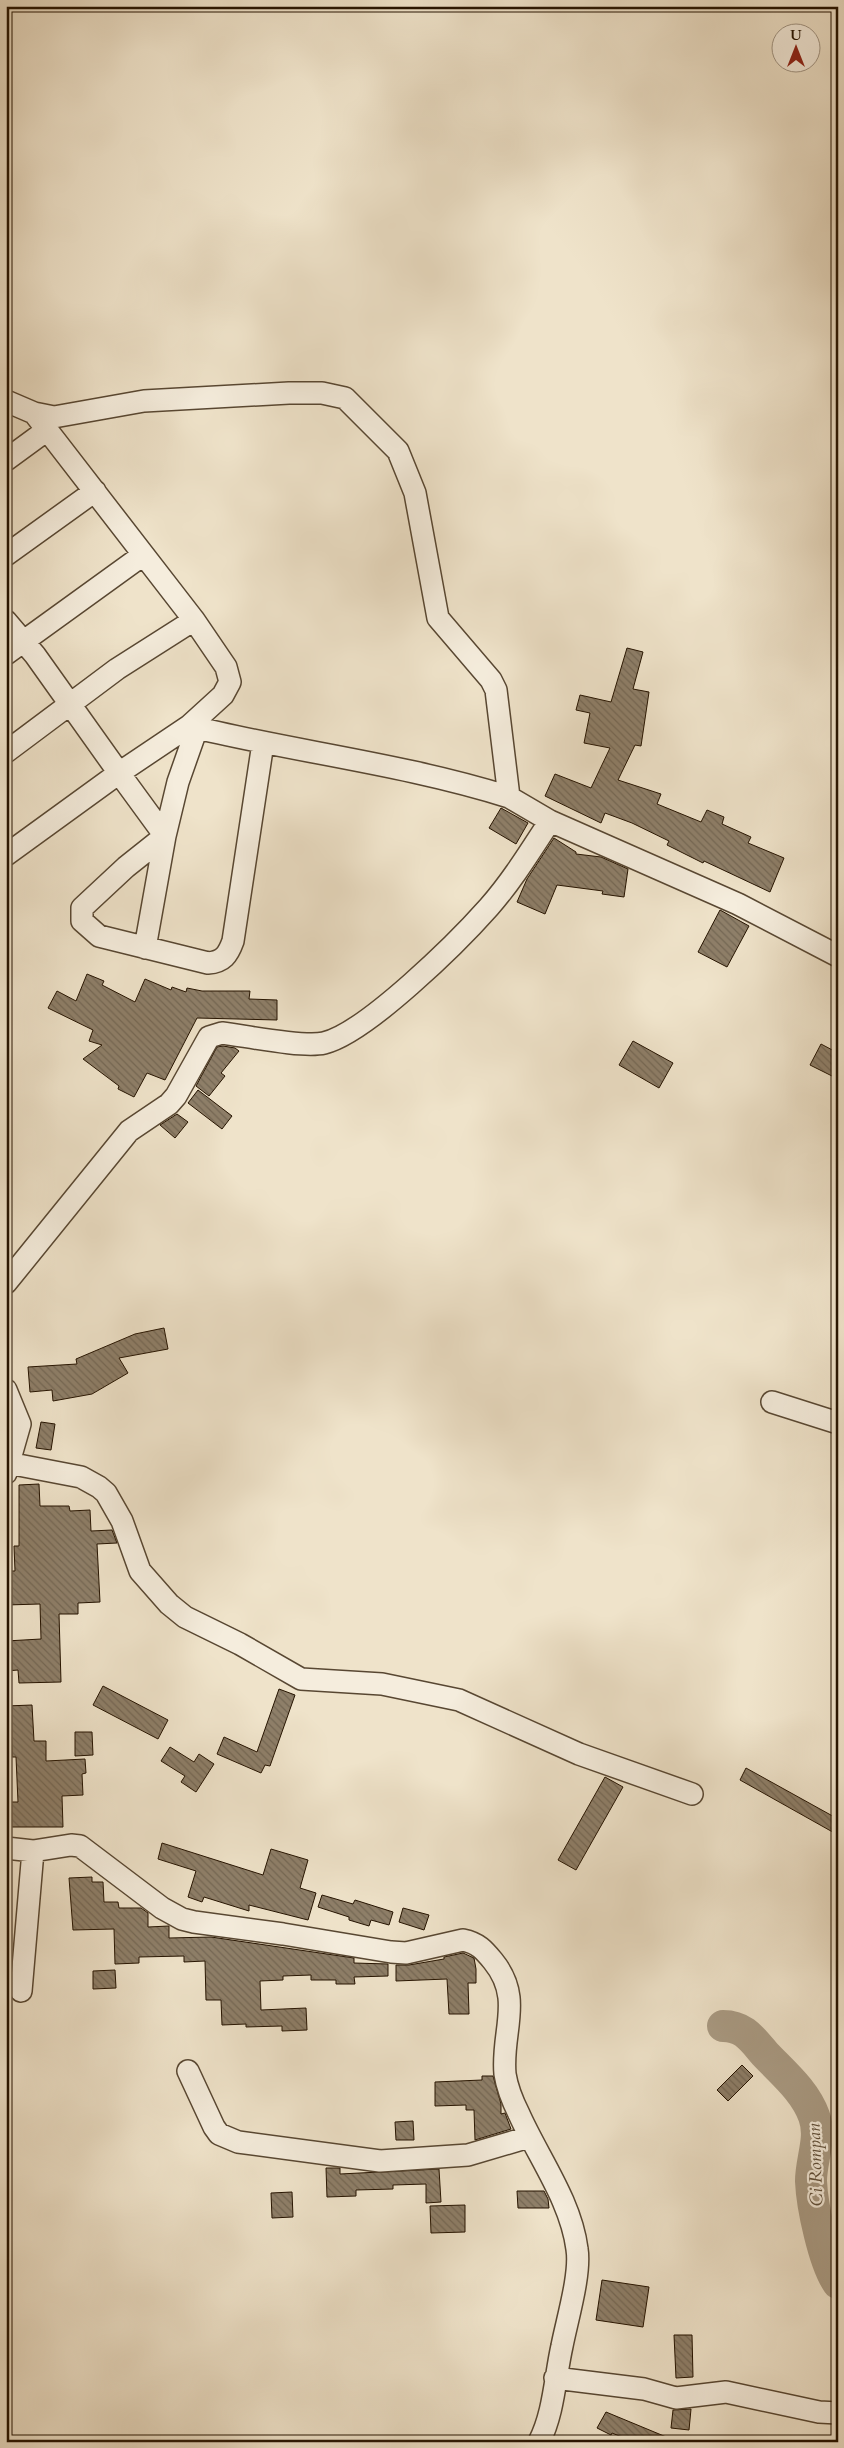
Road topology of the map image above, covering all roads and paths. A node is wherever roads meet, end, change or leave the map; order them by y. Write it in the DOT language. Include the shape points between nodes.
graph roads {
  1 [pos="6,401"];
  2 [pos="34,413"];
  3 [pos="47,430"];
  4 [pos="6,460"];
  5 [pos="95,491"];
  6 [pos="6,555"];
  7 [pos="143,555"];
  8 [pos="194,620"];
  9 [pos="6,621"];
  10 [pos="14,648"];
  11 [pos="70,705"];
  12 [pos="193,727"];
  13 [pos="263,743"];
  14 [pos="6,752"];
  15 [pos="119,773"];
  16 [pos="509,797"];
  17 [pos="550,821"];
  18 [pos="165,836"];
  19 [pos="6,854"];
  20 [pos="145,948"];
  21 [pos="838,956"];
  22 [pos="6,1282"];
  23 [pos="6,1390"];
  24 [pos="772,1402"];
  25 [pos="838,1423"];
  26 [pos="7,1468"];
  27 [pos="692,1794"];
  28 [pos="6,1848"];
  29 [pos="33,1852"];
  30 [pos="22,1991"];
  31 [pos="188,2071"];
  32 [pos="529,2137"];
  33 [pos="555,2378"];
  34 [pos="838,2413"];
  35 [pos="539,2442"];
  1 -- 2 [label="street"];
  2 -- 3 [label="street"];
  2 -- 16 [label="street" via="54,417 144,401 290,393 322,393 345,398 398,451 405,465 415,494 438,618 496,690"];
  3 -- 4 [label="street"];
  3 -- 5 [label="street"];
  5 -- 6 [label="street"];
  5 -- 7 [label="street"];
  7 -- 8 [label="street"];
  7 -- 10 [label="street"];
  8 -- 11 [label="street" via="117,669"];
  8 -- 12 [label="street" via="226,667 230,682 223,695"];
  9 -- 10 [label="street"];
  10 -- 11 [label="street" via="35,655"];
  11 -- 14 [label="street"];
  11 -- 15 [label="street"];
  12 -- 13 [label="street"];
  12 -- 15 [label="street"];
  12 -- 18 [label="street"];
  13 -- 16 [label="street" via="428,776"];
  13 -- 20 [label="street" via="230,950 224,959 208,963"];
  15 -- 18 [label="street"];
  15 -- 19 [label="street"];
  16 -- 17 [label="street"];
  17 -- 21 [label="street" via="738,904"];
  17 -- 22 [label="street" via="488,908 416,979 353,1031 322,1044 222,1033 208,1037 176,1096 128,1132"];
  18 -- 20 [label="street"];
  18 -- 20 [label="street" via="126,867 82,908 80,915 85,926 99,936"];
  23 -- 26 [label="street" via="20,1424"];
  24 -- 25 [label="street"];
  26 -- 27 [label="street" via="82,1477 99,1487 122,1521 140,1571 169,1604 185,1617 301,1679 382,1684 459,1700 579,1754"];
  28 -- 29 [label="street"];
  29 -- 30 [label="street"];
  29 -- 32 [label="street" via="71,1844 80,1846 162,1908 194,1922 390,1952 406,1953 463,1940 473,1942 483,1948 504,1974 508,1985 505,2074"];
  31 -- 32 [label="street" via="214,2127 219,2134 238,2142 380,2161 468,2155"];
  32 -- 33 [label="street" via="559,2195 578,2250"];
  33 -- 34 [label="street" via="644,2389 676,2398 726,2392 819,2412"];
  33 -- 35 [label="street" via="549,2414"];
}
